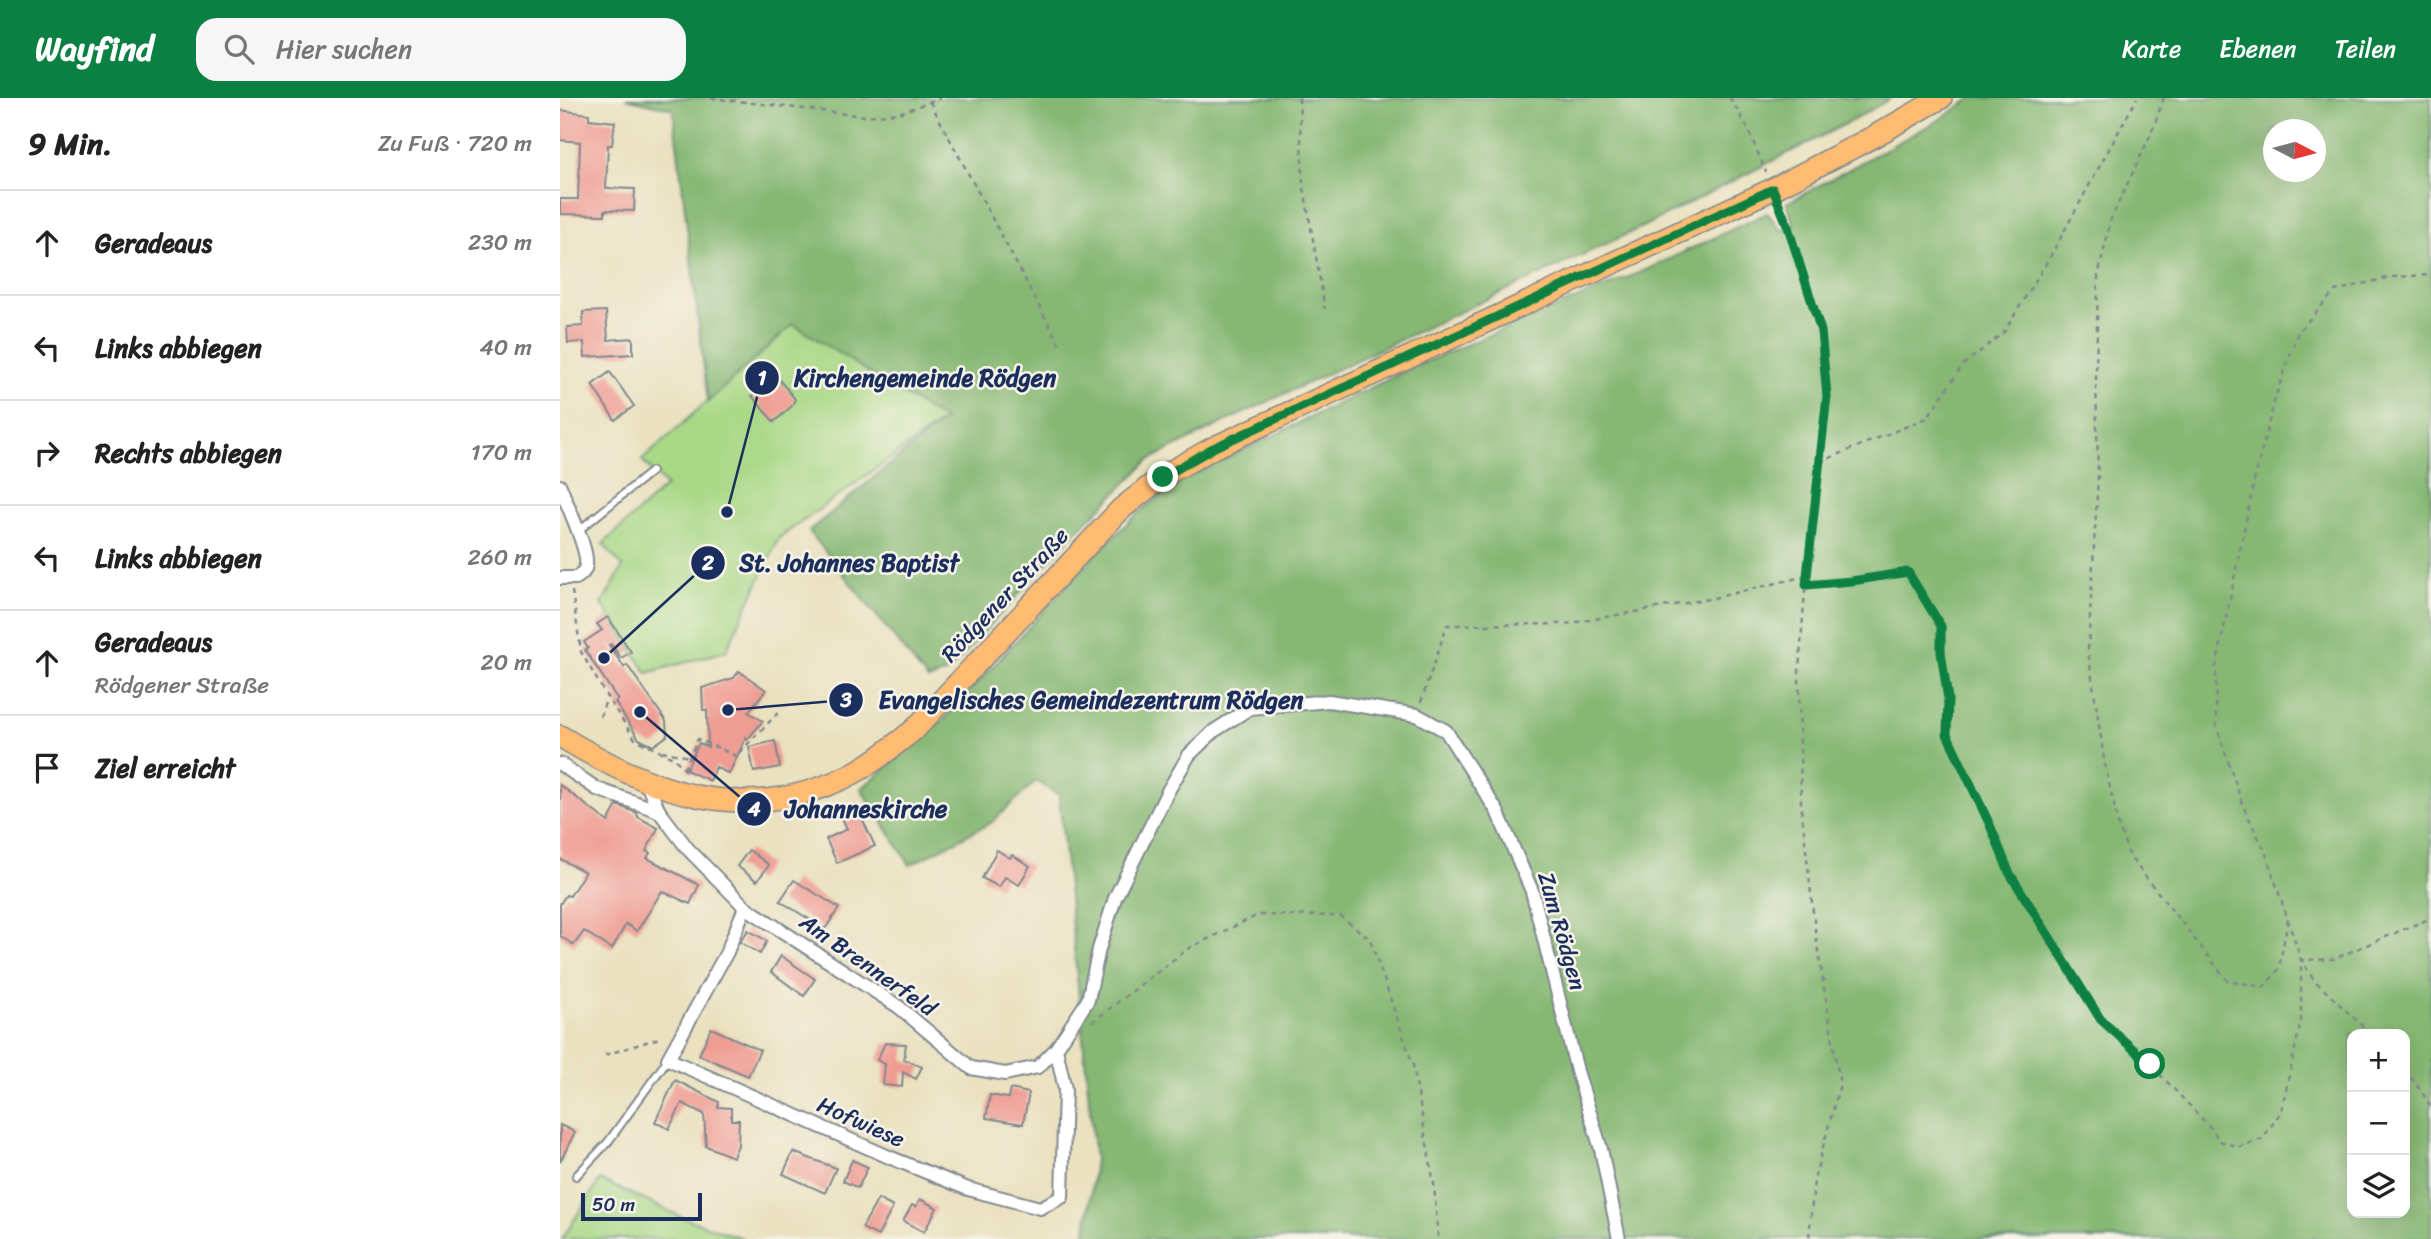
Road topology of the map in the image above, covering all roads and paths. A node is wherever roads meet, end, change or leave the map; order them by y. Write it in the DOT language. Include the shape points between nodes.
graph roads {
  1 [pos="711,98"];
  2 [pos="940,98"];
  3 [pos="1299,98"];
  4 [pos="1730,98"];
  5 [pos="1941,98"];
  6 [pos="2137,98"];
  7 [pos="2164,98"];
  8 [pos="721,99"];
  9 [pos="930,102"];
  10 [pos="1773,189"];
  11 [pos="2431,275"];
  12 [pos="1325,309"];
  13 [pos="1060,345"];
  14 [pos="1820,462"];
  15 [pos="652,471"];
  16 [pos="560,486"];
  17 [pos="578,531"];
  18 [pos="1806,576"];
  19 [pos="566,579"];
  20 [pos="1806,585"];
  21 [pos="607,697"];
  22 [pos="779,712"];
  23 [pos="1417,715"];
  24 [pos="600,717"];
  25 [pos="560,736"];
  26 [pos="654,750"];
  27 [pos="689,757"];
  28 [pos="675,759"];
  29 [pos="560,764"];
  30 [pos="684,769"];
  31 [pos="646,782"];
  32 [pos="659,811"];
  33 [pos="745,907"];
  34 [pos="2431,918"];
  35 [pos="2288,919"];
  36 [pos="2301,960"];
  37 [pos="1088,1000"];
  38 [pos="1090,1024"];
  39 [pos="2366,1029"];
  40 [pos="668,1035"];
  41 [pos="1056,1049"];
  42 [pos="605,1055"];
  43 [pos="668,1059"];
  44 [pos="2410,1076"];
  45 [pos="2431,1108"];
  46 [pos="576,1176"];
  47 [pos="1438,1239"];
  48 [pos="1619,1239"];
  49 [pos="1809,1239"];
  1 -- 8 [label="path"];
  2 -- 9 [label="path"];
  3 -- 12 [label="path" via="1303,182"];
  4 -- 10 [label="path"];
  5 -- 10 [label="main road, Rödgener Straße"];
  6 -- 14 [label="path" via="2004,332 1963,365 1927,418"];
  7 -- 35 [label="path" via="2110,219 2098,276 2098,477 2088,651 2105,765 2130,857 2228,981 2264,987 2279,968"];
  8 -- 9 [label="path" via="864,116 899,113"];
  9 -- 13 [label="path"];
  10 -- 14 [label="path" via="1821,331 1827,396"];
  10 -- 31 [label="main road, Rödgener Straße" via="1213,448 1163,477 1121,509 915,729 845,778 762,800 698,797"];
  11 -- 35 [label="path" via="2390,277 2335,291 2298,332 2255,477 2216,667 2216,726"];
  14 -- 18 [label="path"];
  15 -- 17 [label="lane"];
  16 -- 17 [label="street"];
  17 -- 19 [label="street" via="587,563 581,575"];
  18 -- 20 [label="path"];
  18 -- 23 [label="path" via="1714,598 1566,624 1447,625"];
  19 -- 21 [label="path" via="581,652"];
  20 -- 36 [label="path" via="1908,572 1941,626 1947,734 2009,872 2101,1020 2150,1064 2220,1141 2239,1147 2262,1139 2281,1112 2301,1021"];
  20 -- 49 [label="path" via="1799,671 1801,805 1816,938 1840,1084 1814,1180"];
  21 -- 24 [label="path"];
  21 -- 26 [label="path" via="635,739"];
  22 -- 27 [label="path" via="736,756 698,739"];
  23 -- 37 [label="street, Zum Rödgen" via="1329,701 1250,708 1214,731 1189,755 1115,898"];
  23 -- 48 [label="street, Zum Rödgen" via="1446,731 1497,811 1532,891 1601,1149"];
  25 -- 31 [label="main road, Rödgener Straße"];
  26 -- 27 [label="path"];
  26 -- 28 [label="path"];
  27 -- 30 [label="path"];
  29 -- 32 [label="street" via="597,789"];
  31 -- 32 [label="street, Am Brennerfeld"];
  32 -- 33 [label="street, Am Brennerfeld" via="688,849"];
  33 -- 41 [label="street, Am Brennerfeld" via="900,1007 971,1068 1005,1074 1038,1067"];
  33 -- 43 [label="street" via="727,952"];
  34 -- 36 [label="path" via="2333,959"];
  35 -- 36 [label="path"];
  36 -- 39 [label="path" via="2314,980"];
  37 -- 41 [label="street, Am Brennerfeld"];
  38 -- 47 [label="path" via="1189,948 1258,915 1340,916 1370,939 1413,1065 1434,1184"];
  40 -- 42 [label="path"];
  41 -- 43 [label="street, Hofwiese" via="1065,1089 1062,1197 1040,1208 968,1189 900,1162"];
  43 -- 46 [label="lane" via="608,1142"];
  44 -- 45 [label="path"];
}
